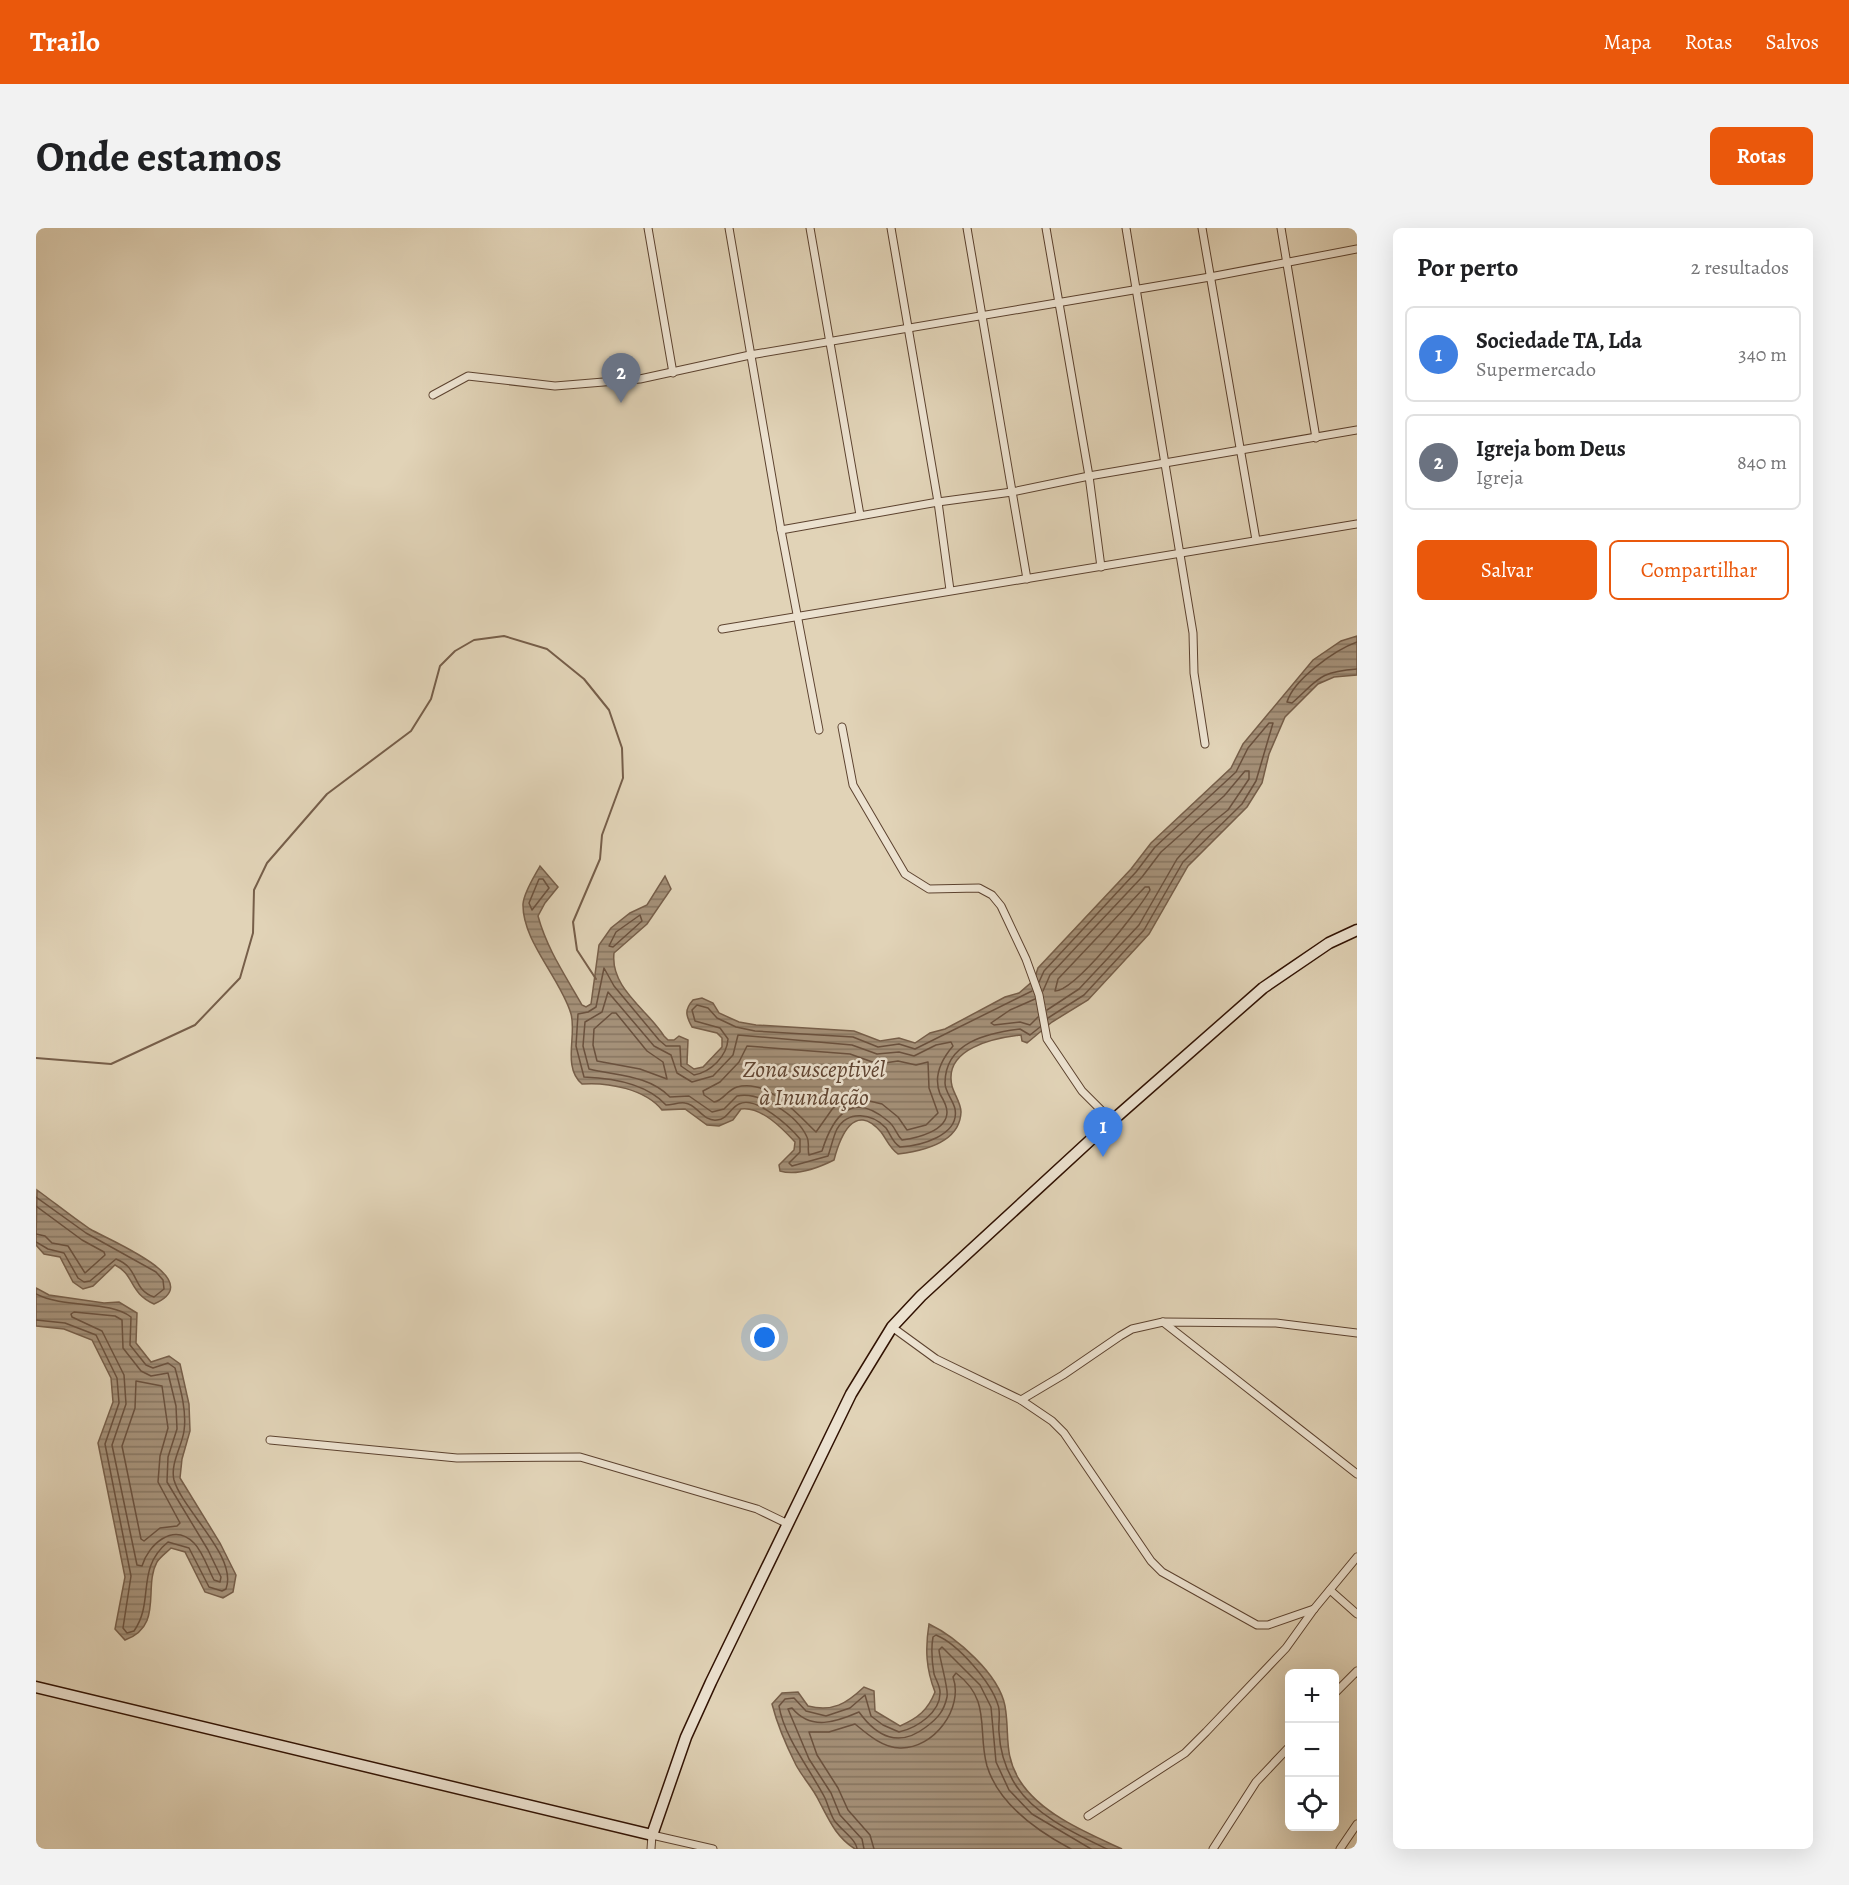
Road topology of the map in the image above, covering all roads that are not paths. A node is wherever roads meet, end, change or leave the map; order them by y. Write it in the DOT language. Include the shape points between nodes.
graph roads {
  1 [pos="648,228"];
  2 [pos="729,228"];
  3 [pos="810,228"];
  4 [pos="891,228"];
  5 [pos="967,228"];
  6 [pos="1046,228"];
  7 [pos="1126,228"];
  8 [pos="1202,228"];
  9 [pos="1281,228"];
  10 [pos="1357,249"];
  11 [pos="1286,262"];
  12 [pos="1210,277"];
  13 [pos="1136,288"];
  14 [pos="1059,302"];
  15 [pos="981,316"];
  16 [pos="906,327"];
  17 [pos="828,343"];
  18 [pos="750,355"];
  19 [pos="673,373"];
  20 [pos="433,395"];
  21 [pos="1357,430"];
  22 [pos="1316,438"];
  23 [pos="1239,451"];
  24 [pos="1166,464"];
  25 [pos="1089,476"];
  26 [pos="1012,492"];
  27 [pos="938,502"];
  28 [pos="860,515"];
  29 [pos="1357,524"];
  30 [pos="781,530"];
  31 [pos="1256,540"];
  32 [pos="1178,556"];
  33 [pos="1101,567"];
  34 [pos="1027,579"];
  35 [pos="950,590"];
  36 [pos="797,619"];
  37 [pos="722,630"];
  38 [pos="842,727"];
  39 [pos="819,730"];
  40 [pos="1205,744"];
  41 [pos="1357,930"];
  42 [pos="1112,1121"];
  43 [pos="1163,1322"];
  44 [pos="892,1327"];
  45 [pos="1357,1333"];
  46 [pos="1021,1400"];
  47 [pos="270,1440"];
  48 [pos="1357,1474"];
  49 [pos="788,1524"];
  50 [pos="1357,1557"];
  51 [pos="1330,1590"];
  52 [pos="1314,1609"];
  53 [pos="1357,1614"];
  54 [pos="1357,1671"];
  55 [pos="36,1687"];
  56 [pos="1339,1690"];
  57 [pos="1285,1751"];
  58 [pos="1088,1816"];
  59 [pos="1357,1824"];
  60 [pos="652,1835"];
  61 [pos="651,1849"];
  62 [pos="713,1849"];
  63 [pos="1213,1849"];
  64 [pos="1340,1849"];
  1 -- 19 [label="street"];
  2 -- 18 [label="street"];
  3 -- 17 [label="street"];
  4 -- 16 [label="street"];
  5 -- 15 [label="street"];
  6 -- 14 [label="street"];
  7 -- 13 [label="street"];
  8 -- 12 [label="street"];
  9 -- 11 [label="street"];
  10 -- 11 [label="street"];
  11 -- 12 [label="street"];
  11 -- 22 [label="street"];
  12 -- 13 [label="street"];
  12 -- 23 [label="street"];
  13 -- 14 [label="street"];
  13 -- 24 [label="street"];
  14 -- 15 [label="street"];
  14 -- 25 [label="street"];
  15 -- 16 [label="street"];
  15 -- 26 [label="street"];
  16 -- 17 [label="street"];
  16 -- 27 [label="street"];
  17 -- 18 [label="street"];
  17 -- 28 [label="street"];
  18 -- 19 [label="street"];
  18 -- 30 [label="street"];
  19 -- 20 [label="street" via="568,386 468,376"];
  21 -- 22 [label="street"];
  22 -- 23 [label="street"];
  23 -- 24 [label="street"];
  23 -- 31 [label="street"];
  24 -- 25 [label="street"];
  24 -- 32 [label="street"];
  25 -- 26 [label="street"];
  25 -- 33 [label="street"];
  26 -- 27 [label="street"];
  26 -- 34 [label="street"];
  27 -- 28 [label="street"];
  27 -- 35 [label="street"];
  28 -- 30 [label="street"];
  29 -- 31 [label="street"];
  30 -- 36 [label="street"];
  31 -- 32 [label="street"];
  32 -- 33 [label="street"];
  32 -- 40 [label="street" via="1195,648 1194,673"];
  33 -- 34 [label="street"];
  34 -- 35 [label="street"];
  35 -- 36 [label="street"];
  36 -- 37 [label="street"];
  36 -- 39 [label="street"];
  38 -- 42 [label="street" via="853,785 905,874 929,889 980,888 1001,906 1039,995 1047,1039 1082,1091"];
  41 -- 42 [label="main road" via="1329,943 1263,988"];
  42 -- 44 [label="main road"];
  43 -- 45 [label="street" via="1276,1323"];
  43 -- 46 [label="street" via="1126,1332"];
  43 -- 48 [label="street"];
  44 -- 46 [label="street" via="936,1359"];
  44 -- 49 [label="main road" via="851,1394"];
  46 -- 52 [label="street" via="1064,1433 1162,1572 1257,1625"];
  47 -- 49 [label="street" via="457,1458 580,1457 757,1509"];
  49 -- 60 [label="main road" via="686,1737"];
  50 -- 51 [label="street"];
  51 -- 52 [label="street"];
  51 -- 53 [label="street"];
  52 -- 58 [label="street" via="1286,1648 1185,1753"];
  54 -- 56 [label="street"];
  55 -- 60 [label="main road"];
  57 -- 63 [label="street" via="1256,1782"];
  59 -- 64 [label="street"];
  60 -- 61 [label="street"];
  60 -- 62 [label="street"];
}
